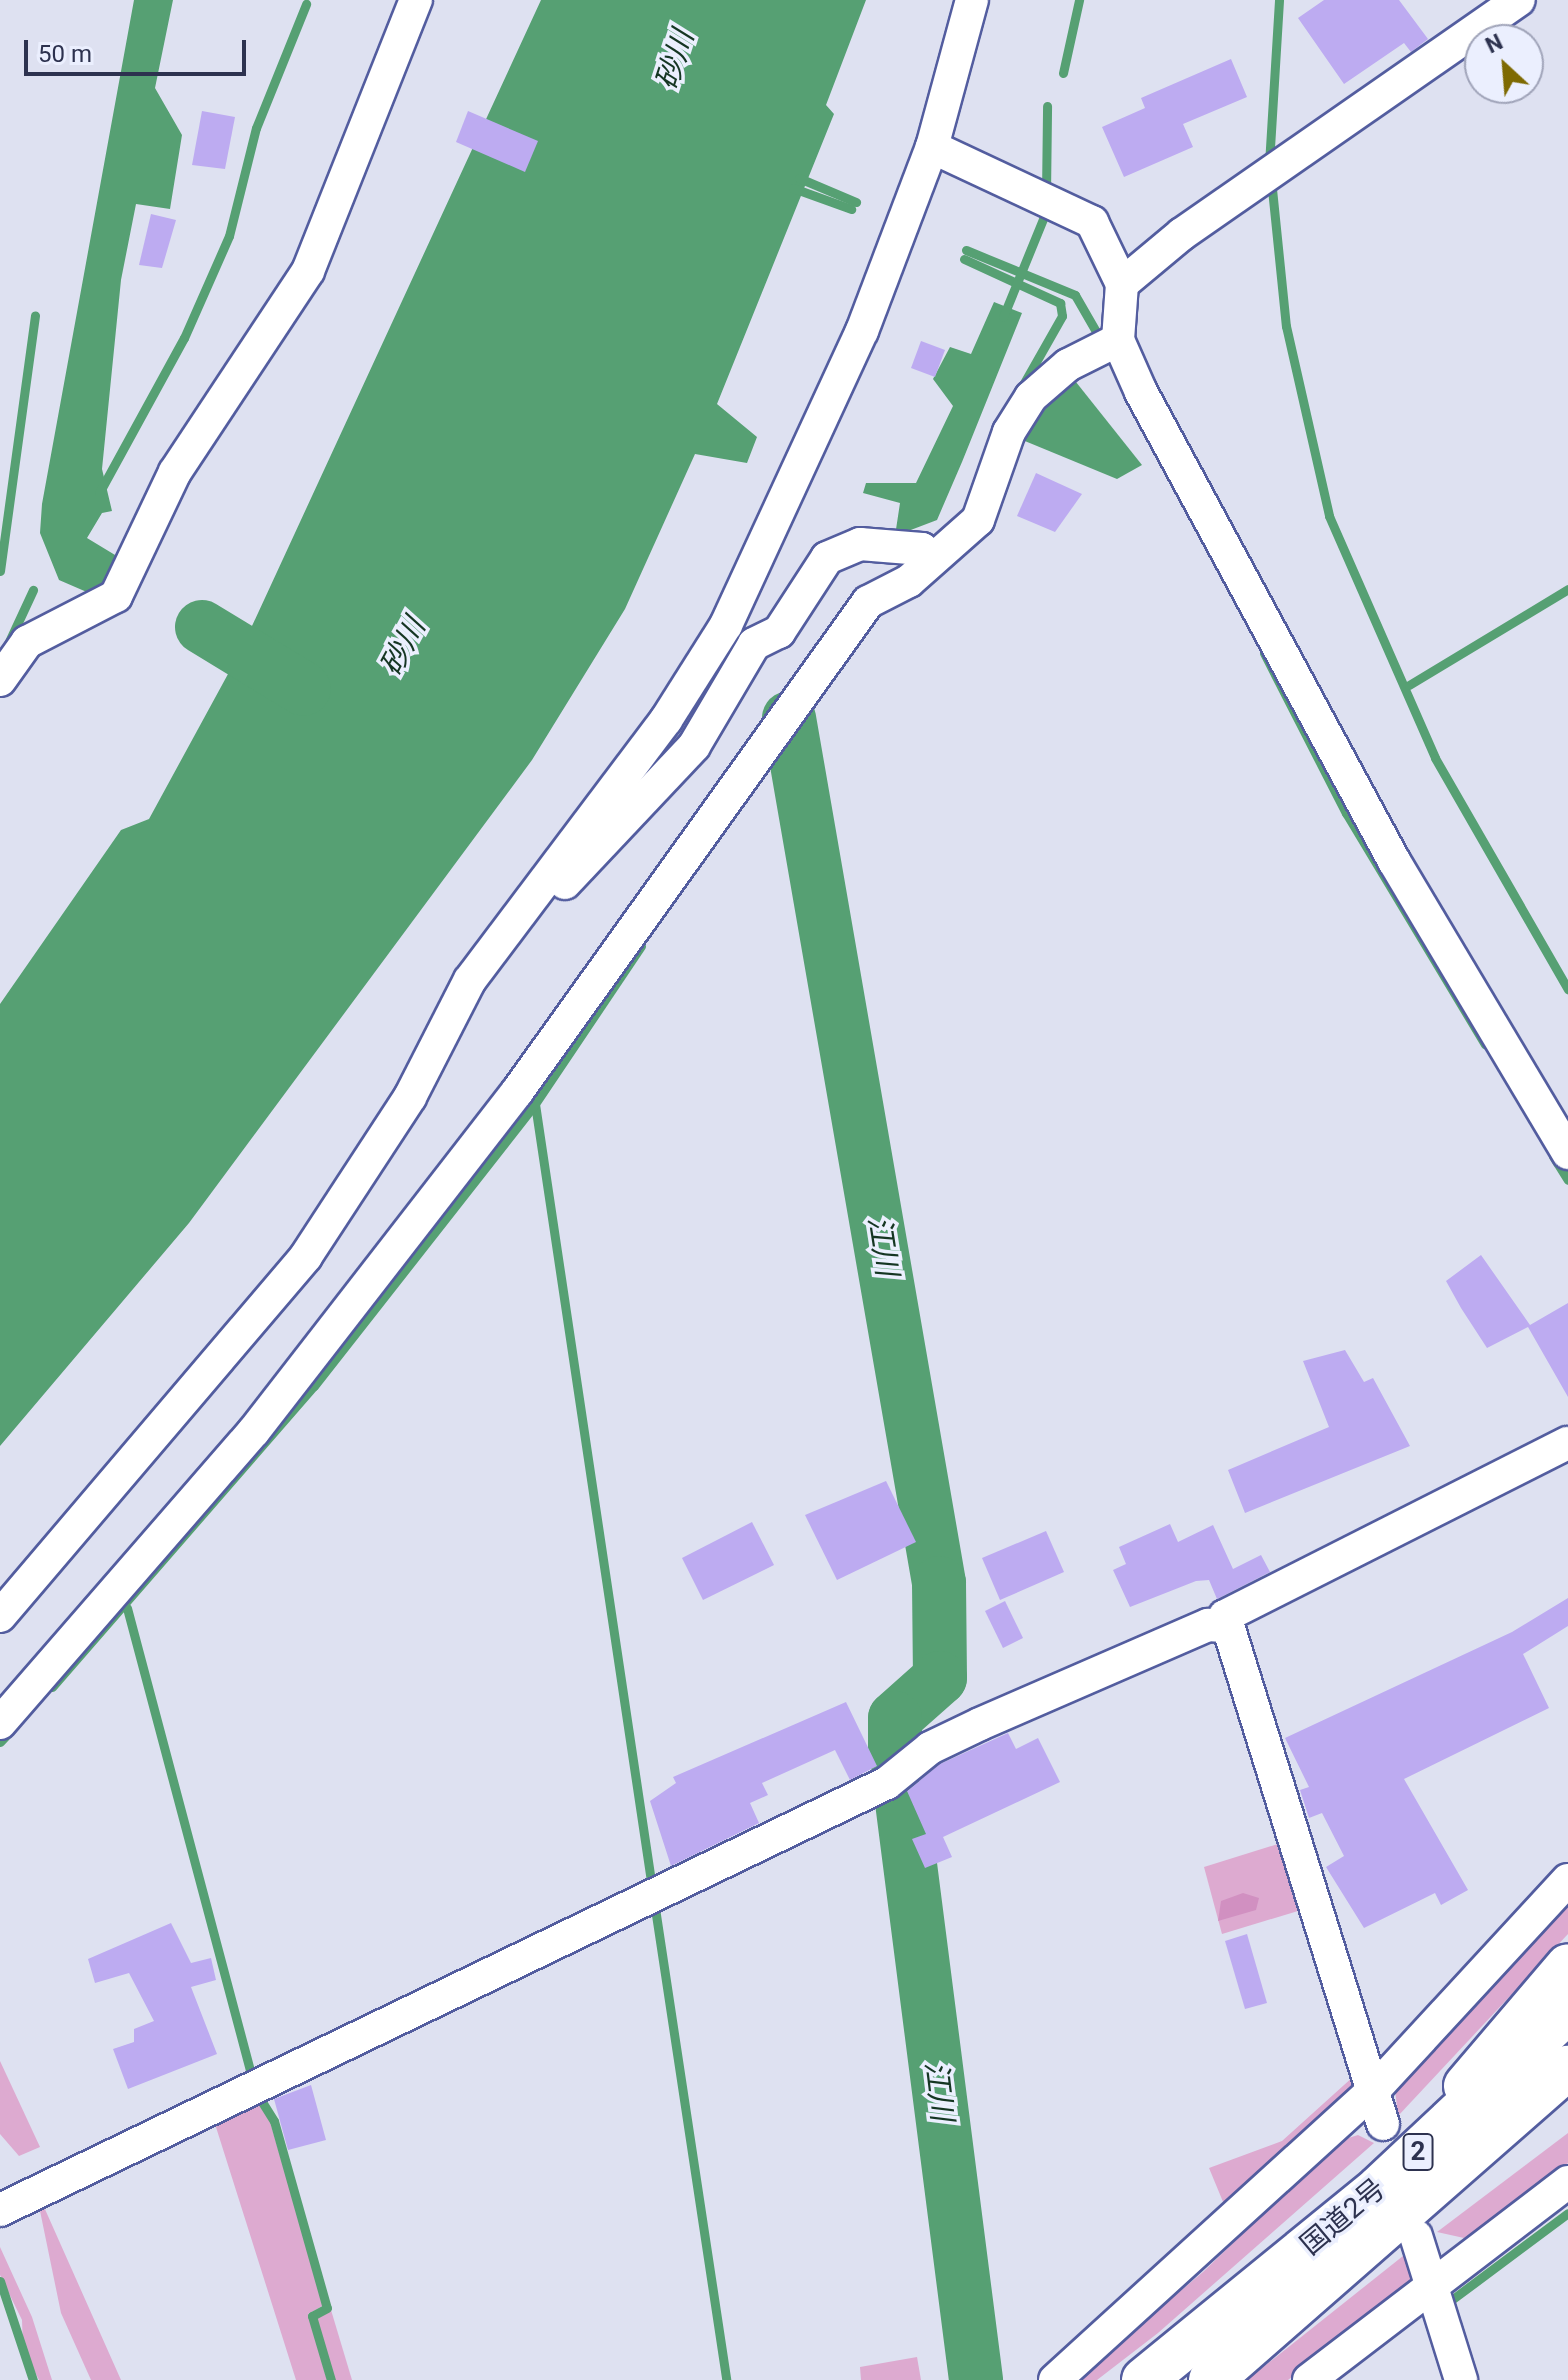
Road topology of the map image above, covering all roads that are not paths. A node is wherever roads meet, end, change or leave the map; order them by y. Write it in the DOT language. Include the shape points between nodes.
graph roads {
  1 [pos="416,0"];
  2 [pos="972,0"];
  3 [pos="1519,0"];
  4 [pos="932,147"];
  5 [pos="1122,284"];
  6 [pos="1108,345"];
  7 [pos="932,559"];
  8 [pos="0,680"];
  9 [pos="537,890"];
  10 [pos="1568,1153"];
  11 [pos="1568,1443"];
  12 [pos="0,1616"];
  13 [pos="1223,1626"];
  14 [pos="0,1723"];
  15 [pos="1568,1880"];
  16 [pos="1568,1966"];
  17 [pos="1568,2011"];
  18 [pos="1568,2068"];
  19 [pos="1373,2091"];
  20 [pos="1383,2124"];
  21 [pos="1568,2182"];
  22 [pos="1379,2188"];
  23 [pos="0,2210"];
  24 [pos="1416,2236"];
  25 [pos="1431,2284"];
  26 [pos="1055,2380"];
  27 [pos="1144,2380"];
  28 [pos="1211,2380"];
  29 [pos="1309,2380"];
  30 [pos="1461,2380"];
  1 -- 8 [label="street" via="308,271 175,472 116,596 27,642"];
  2 -- 4 [label="street"];
  3 -- 5 [label="street" via="1270,172"];
  4 -- 5 [label="street" via="1072,208 1092,222"];
  4 -- 9 [label="street" via="862,331 726,625 666,720"];
  5 -- 6 [label="street"];
  6 -- 7 [label="street" via="1031,397 1009,432 978,520"];
  6 -- 10 [label="street" via="1394,861"];
  7 -- 9 [label="street" via="922,549 860,544 827,558 779,632 754,644 694,746 563,885"];
  7 -- 14 [label="street" via="909,581 868,602 449,1180 254,1431"];
  9 -- 12 [label="street" via="470,980 410,1097 306,1256"];
  11 -- 13 [label="street" via="1235,1609"];
  13 -- 19 [label="street"];
  13 -- 23 [label="street" via="1208,1625 980,1724 930,1748 887,1783"];
  15 -- 19 [label="street"];
  16 -- 22 [label="main road"];
  17 -- 22 [label="main road, 国道2号 / 2"];
  18 -- 28 [label="main road, 国道2号 / 2"];
  19 -- 20 [label="street"];
  19 -- 26 [label="street"];
  21 -- 25 [label="street"];
  22 -- 27 [label="main road, 国道2号 / 2"];
  24 -- 25 [label="street"];
  25 -- 29 [label="street"];
  25 -- 30 [label="street"];
}
